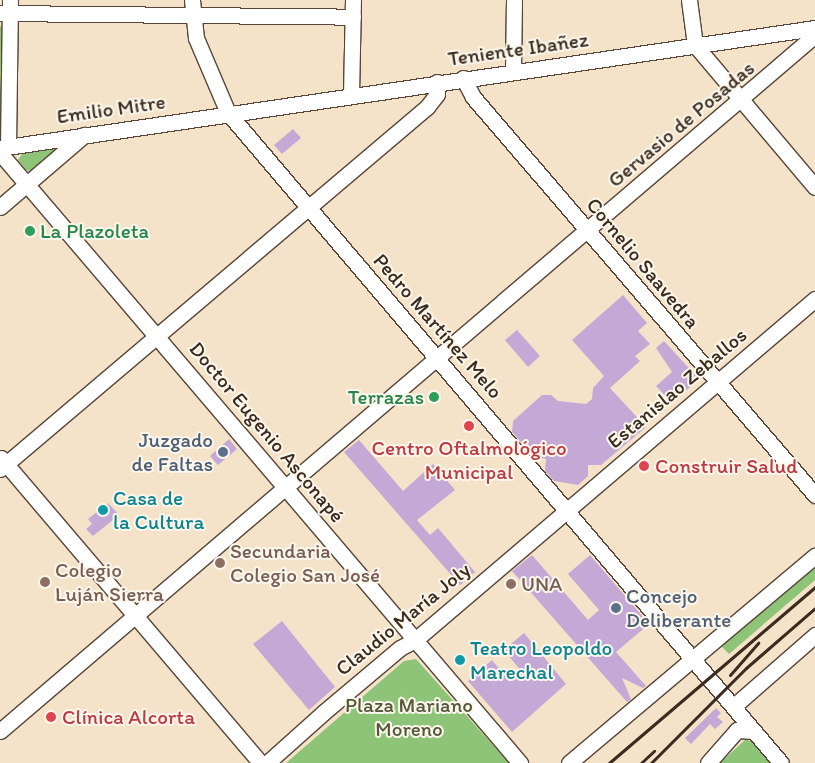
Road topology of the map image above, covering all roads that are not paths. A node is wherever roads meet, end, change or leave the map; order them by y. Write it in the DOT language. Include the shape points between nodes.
graph roads {
  1 [pos="353,0"];
  2 [pos="514,0"];
  3 [pos="689,0"];
  4 [pos="192,8"];
  5 [pos="7,9"];
  6 [pos="352,17"];
  7 [pos="815,28"];
  8 [pos="815,35"];
  9 [pos="695,46"];
  10 [pos="513,71"];
  11 [pos="463,78"];
  12 [pos="437,82"];
  13 [pos="352,95"];
  14 [pos="742,100"];
  15 [pos="228,113"];
  16 [pos="84,135"];
  17 [pos="3,149"];
  18 [pos="28,183"];
  19 [pos="815,187"];
  20 [pos="0,207"];
  21 [pos="308,208"];
  22 [pos="588,231"];
  23 [pos="815,299"];
  24 [pos="157,336"];
  25 [pos="437,360"];
  26 [pos="717,382"];
  27 [pos="2,464"];
  28 [pos="286,488"];
  29 [pos="815,495"];
  30 [pos="567,510"];
  31 [pos="815,556"];
  32 [pos="135,617"];
  33 [pos="815,635"];
  34 [pos="415,640"];
  35 [pos="427,654"];
  36 [pos="694,659"];
  37 [pos="734,706"];
  38 [pos="0,731"];
  39 [pos="753,731"];
  40 [pos="729,739"];
  41 [pos="261,763"];
  42 [pos="267,763"];
  43 [pos="278,763"];
  44 [pos="520,763"];
  45 [pos="569,763"];
  46 [pos="708,763"];
  47 [pos="781,763"];
  1 -- 6 [label="street"];
  2 -- 10 [label="street"];
  3 -- 9 [label="street"];
  4 -- 5 [label="street"];
  4 -- 6 [label="street"];
  4 -- 15 [label="street, Pedro Martínez Melo" via="196,38"];
  5 -- 17 [label="street"];
  6 -- 13 [label="street"];
  7 -- 9 [label="street, Teniente Ibañez"];
  8 -- 14 [label="street, Gervasio de Posadas"];
  9 -- 10 [label="street, Teniente Ibañez"];
  9 -- 14 [label="street"];
  10 -- 11 [label="street, Teniente Ibañez"];
  11 -- 12 [label="street, Teniente Ibañez"];
  11 -- 22 [label="street, Cornelio Saavedra" via="473,97"];
  12 -- 13 [label="street, Teniente Ibañez"];
  12 -- 21 [label="street" via="437,94 427,107"];
  13 -- 15 [label="street, Teniente Ibañez"];
  14 -- 19 [label="street"];
  14 -- 22 [label="street, Gervasio de Posadas"];
  15 -- 16 [label="street, Emilio Mitre"];
  15 -- 21 [label="street, Pedro Martínez Melo"];
  16 -- 17 [label="street, Emilio Mitre"];
  16 -- 18 [label="street"];
  17 -- 18 [label="street, Doctor Eugenio Asconapé"];
  18 -- 20 [label="street"];
  18 -- 24 [label="street, Doctor Eugenio Asconapé"];
  21 -- 24 [label="street"];
  21 -- 25 [label="street, Pedro Martínez Melo"];
  22 -- 25 [label="street, Gervasio de Posadas"];
  22 -- 26 [label="street, Cornelio Saavedra"];
  23 -- 26 [label="street, Estanislao Zeballos"];
  24 -- 27 [label="street"];
  24 -- 28 [label="street, Doctor Eugenio Asconapé"];
  25 -- 28 [label="street, Gervasio de Posadas"];
  25 -- 30 [label="street, Pedro Martínez Melo"];
  26 -- 29 [label="street, Cornelio Saavedra"];
  26 -- 30 [label="street, Estanislao Zeballos"];
  27 -- 32 [label="street"];
  28 -- 32 [label="street, Gervasio de Posadas"];
  28 -- 34 [label="street, Doctor Eugenio Asconapé"];
  30 -- 34 [label="street, Claudio María Joly"];
  30 -- 36 [label="street, Pedro Martínez Melo"];
  31 -- 36 [label="street"];
  32 -- 38 [label="street, Gervasio de Posadas"];
  32 -- 41 [label="street"];
  33 -- 37 [label="street"];
  34 -- 35 [label="street, Doctor Eugenio Asconapé"];
  34 -- 42 [label="street, Claudio María Joly" via="400,648"];
  35 -- 43 [label="street, Claudio María Joly" via="410,652 398,659"];
  35 -- 44 [label="street, Doctor Eugenio Asconapé"];
  36 -- 37 [label="street, Pedro Martínez Melo"];
  36 -- 45 [label="street"];
  37 -- 39 [label="street, Pedro Martínez Melo"];
  37 -- 40 [label="street"];
  39 -- 40 [label="street" via="738,730"];
  39 -- 47 [label="street, Pedro Martínez Melo"];
  40 -- 46 [label="street"];
}
